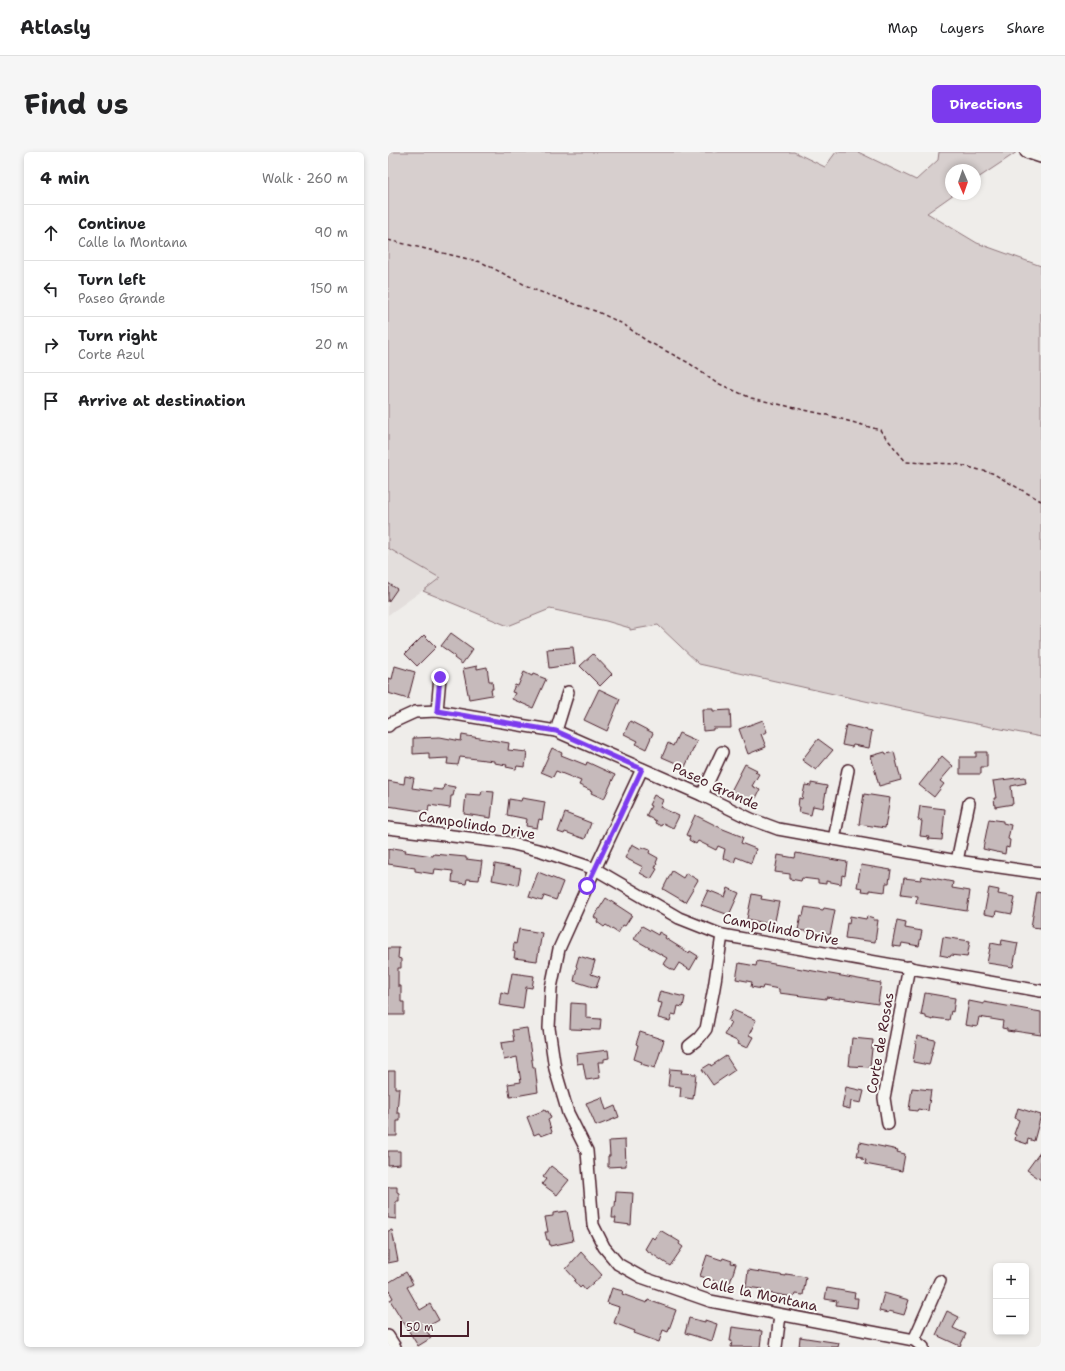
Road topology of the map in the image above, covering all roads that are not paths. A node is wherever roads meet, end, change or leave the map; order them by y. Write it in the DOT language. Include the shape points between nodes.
graph roads {
  1 [pos="1026,152"];
  2 [pos="1041,157"];
  3 [pos="440,677"];
  4 [pos="568,692"];
  5 [pos="437,711"];
  6 [pos="388,726"];
  7 [pos="556,731"];
  8 [pos="722,752"];
  9 [pos="642,769"];
  10 [pos="848,770"];
  11 [pos="702,795"];
  12 [pos="969,803"];
  13 [pos="388,828"];
  14 [pos="834,839"];
  15 [pos="957,861"];
  16 [pos="595,870"];
  17 [pos="1041,873"];
  18 [pos="722,935"];
  19 [pos="909,967"];
  20 [pos="1041,990"];
  21 [pos="689,1046"];
  22 [pos="888,1124"];
  23 [pos="940,1281"];
  24 [pos="780,1315"];
  25 [pos="388,1336"];
  26 [pos="914,1340"];
  27 [pos="395,1347"];
  28 [pos="776,1347"];
  29 [pos="923,1347"];
  1 -- 2 [label="street"];
  3 -- 5 [label="street"];
  4 -- 7 [label="street"];
  5 -- 6 [label="street, Paseo Grande" via="415,712"];
  5 -- 7 [label="street, Paseo Grande"];
  7 -- 9 [label="street, Paseo Grande"];
  8 -- 11 [label="street"];
  9 -- 11 [label="street, Paseo Grande"];
  9 -- 16 [label="street, Calle la Montana"];
  10 -- 14 [label="street"];
  11 -- 14 [label="street, Paseo Grande" via="778,829"];
  12 -- 15 [label="street"];
  13 -- 16 [label="street, Campolindo Drive" via="509,843 542,851"];
  14 -- 15 [label="street, Paseo Grande"];
  15 -- 17 [label="street, Paseo Grande"];
  16 -- 18 [label="street, Campolindo Drive" via="679,918"];
  16 -- 24 [label="street, Calle la Montana" via="560,949 551,988 549,1028 555,1069 568,1113 587,1151 593,1225 604,1247 618,1264 640,1277 710,1301"];
  18 -- 19 [label="street, Campolindo Drive"];
  18 -- 21 [label="street" via="706,1029"];
  19 -- 20 [label="street, Campolindo Drive"];
  19 -- 22 [label="street, Corte de Rosas" via="884,1098"];
  23 -- 26 [label="street"];
  24 -- 26 [label="street, Calle la Montana"];
  24 -- 28 [label="street"];
  25 -- 27 [label="street"];
  26 -- 29 [label="street, Calle la Montana"];
}
